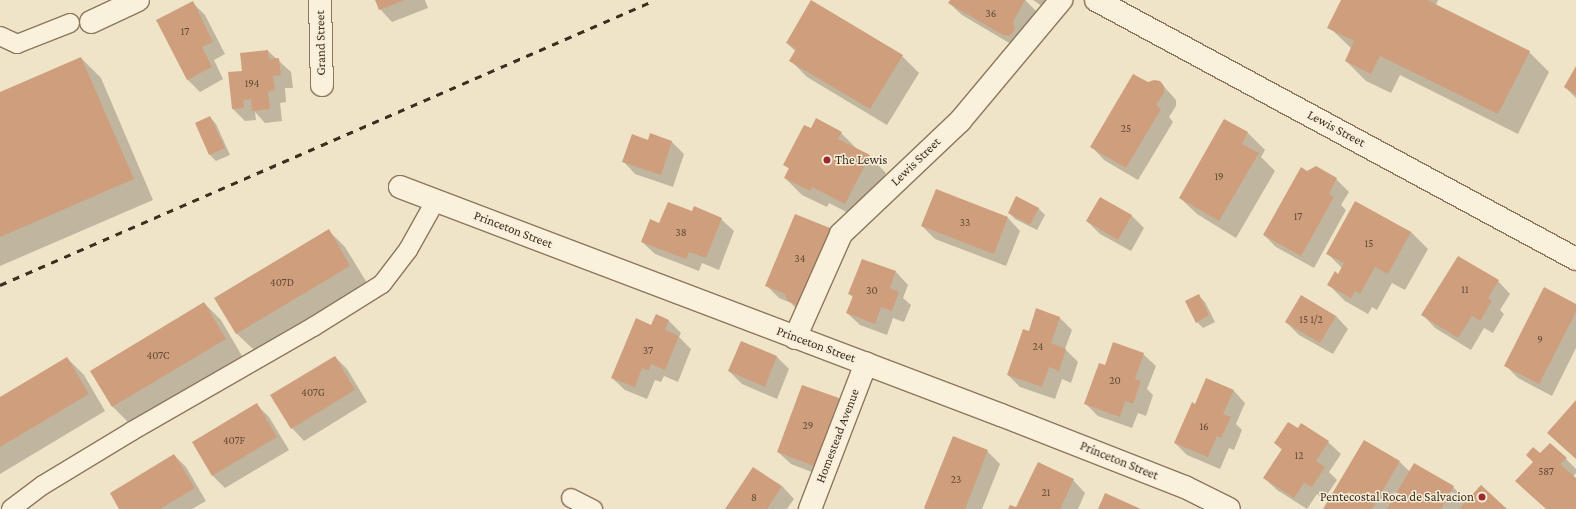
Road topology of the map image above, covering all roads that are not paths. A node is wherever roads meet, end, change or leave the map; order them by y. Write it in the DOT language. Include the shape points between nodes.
graph roads {
  1 [pos="138,0"];
  2 [pos="320,0"];
  3 [pos="1060,0"];
  4 [pos="1096,0"];
  5 [pos="80,23"];
  6 [pos="0,36"];
  7 [pos="322,85"];
  8 [pos="400,187"];
  9 [pos="436,200"];
  10 [pos="1576,258"];
  11 [pos="795,338"];
  12 [pos="866,363"];
  13 [pos="571,498"];
  14 [pos="12,509"];
  15 [pos="593,509"];
  16 [pos="810,509"];
  17 [pos="1229,509"];
  1 -- 5 [label="street"];
  2 -- 7 [label="street, Grand Street"];
  3 -- 11 [label="street, Lewis Street" via="960,121 841,234"];
  4 -- 10 [label="street, Lewis Street"];
  5 -- 6 [label="lane" via="17,44"];
  8 -- 9 [label="street, Princeton Street"];
  9 -- 11 [label="street, Princeton Street"];
  9 -- 14 [label="lane" via="408,250 382,284 43,485"];
  11 -- 12 [label="street, Princeton Street"];
  12 -- 16 [label="street, Homestead Avenue"];
  12 -- 17 [label="street, Princeton Street" via="1185,487"];
  13 -- 15 [label="lane"];
}
